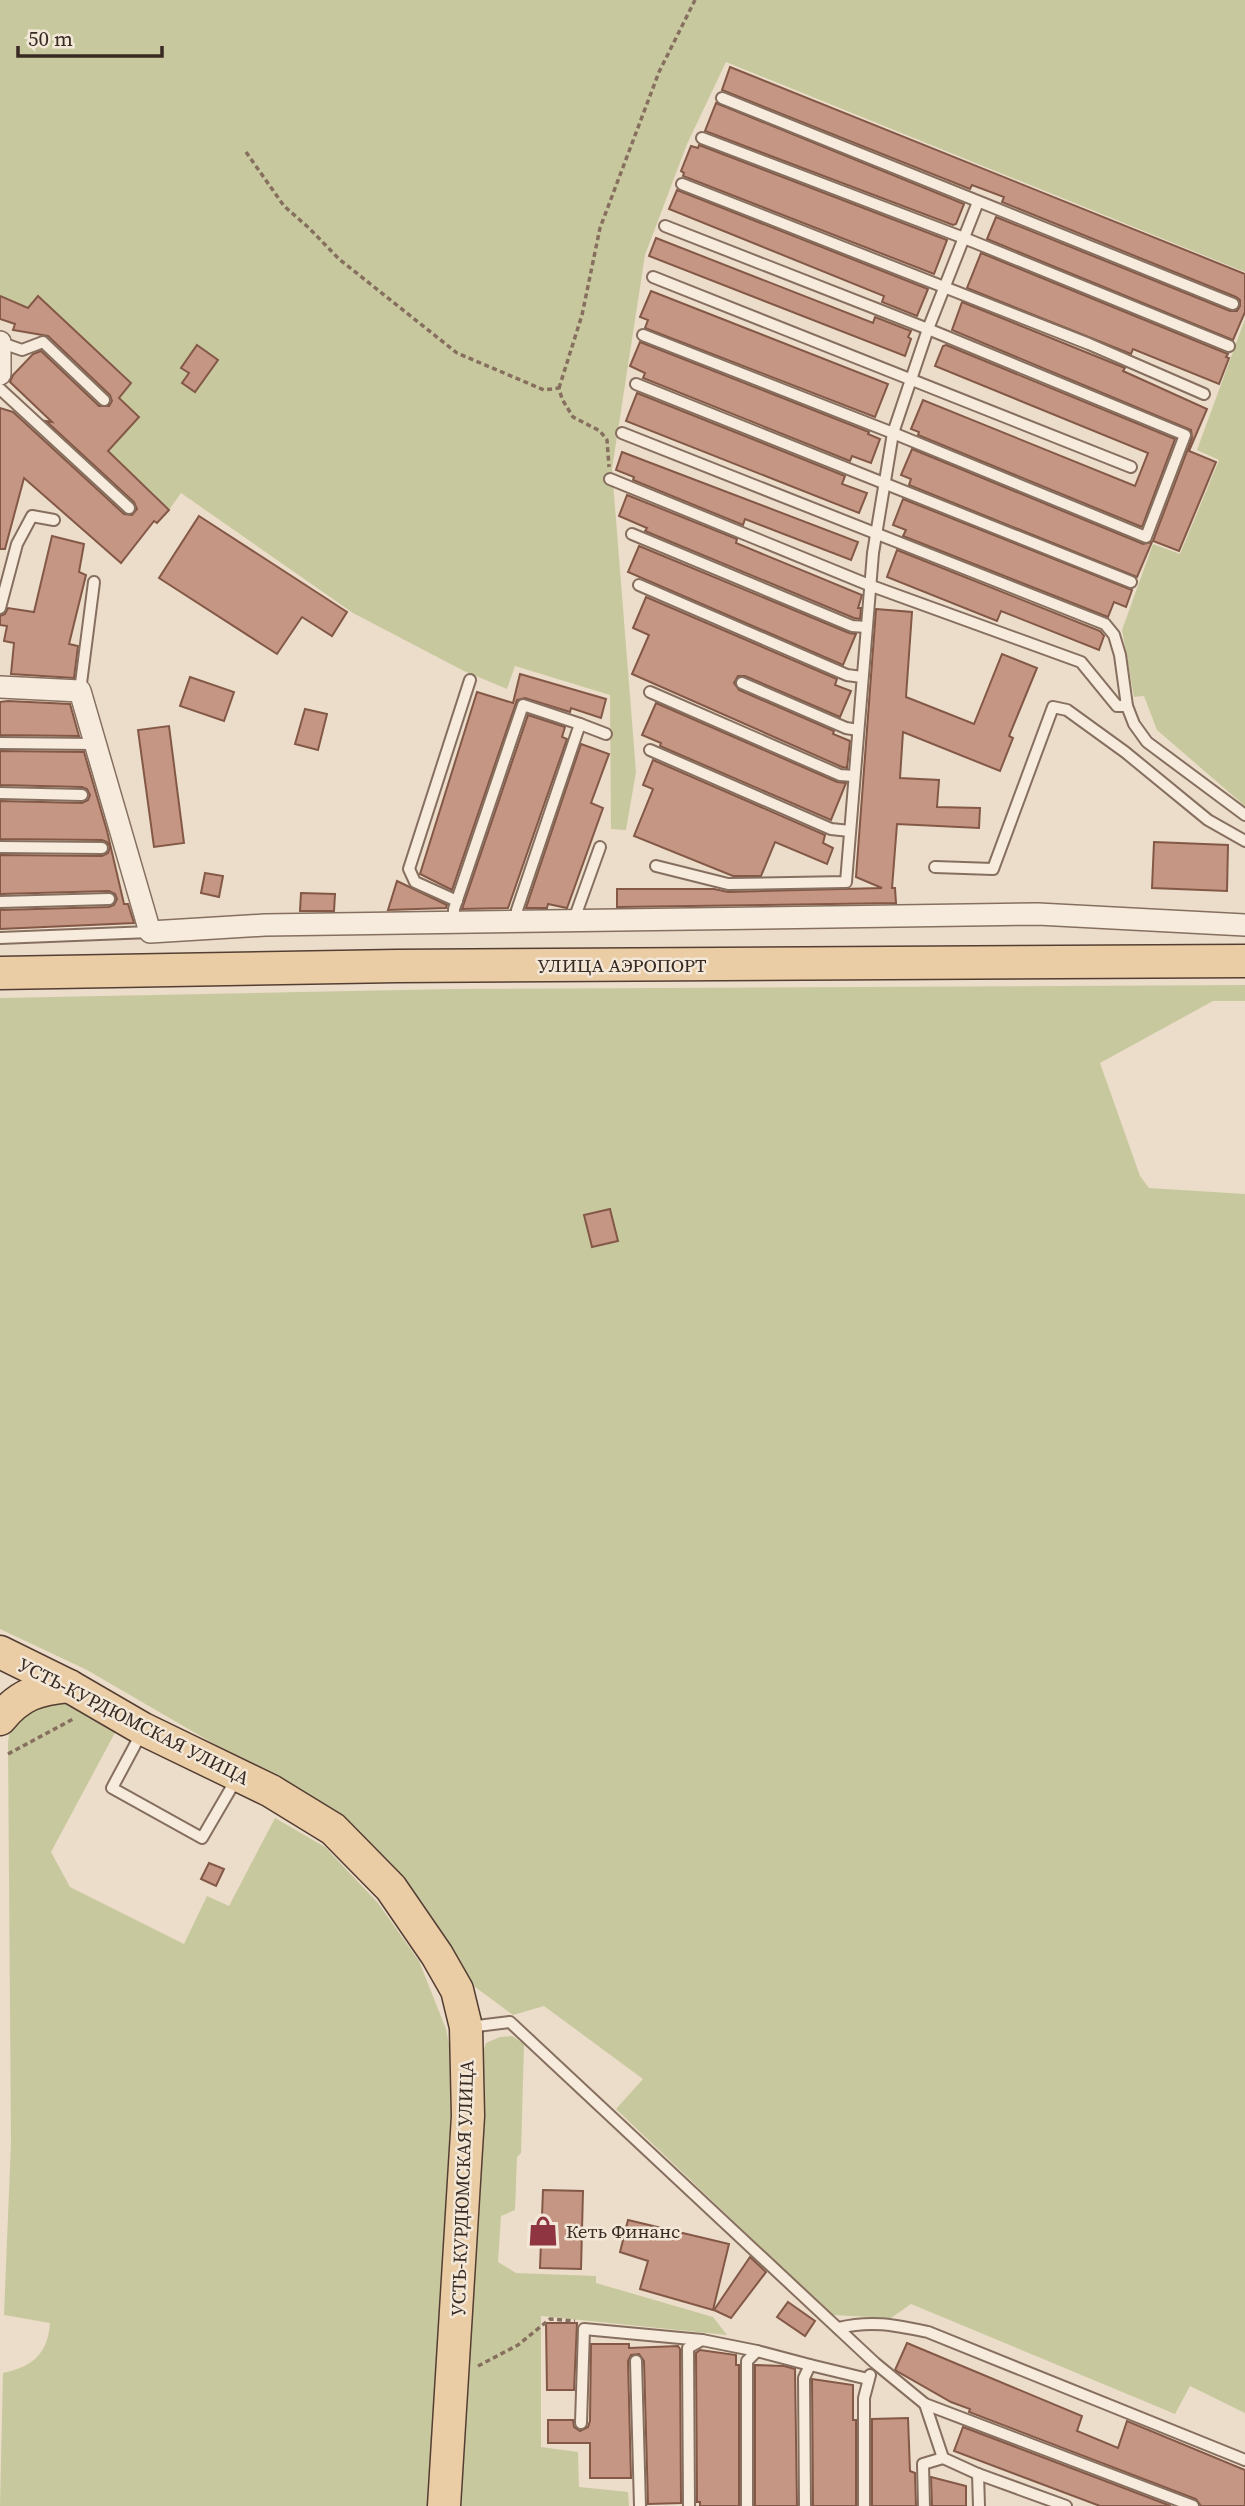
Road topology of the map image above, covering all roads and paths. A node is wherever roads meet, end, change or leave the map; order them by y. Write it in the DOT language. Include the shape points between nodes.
graph roads {
  1 [pos="695,0"];
  2 [pos="722,98"];
  3 [pos="702,138"];
  4 [pos="246,152"];
  5 [pos="682,184"];
  6 [pos="978,202"];
  7 [pos="664,226"];
  8 [pos="964,239"];
  9 [pos="653,277"];
  10 [pos="944,287"];
  11 [pos="1233,304"];
  12 [pos="928,329"];
  13 [pos="643,335"];
  14 [pos="1,342"];
  15 [pos="1229,346"];
  16 [pos="0,374"];
  17 [pos="911,379"];
  18 [pos="636,384"];
  19 [pos="559,388"];
  20 [pos="0,389"];
  21 [pos="1205,394"];
  22 [pos="104,400"];
  23 [pos="622,433"];
  24 [pos="893,433"];
  25 [pos="1131,467"];
  26 [pos="610,479"];
  27 [pos="885,483"];
  28 [pos="129,508"];
  29 [pos="54,520"];
  30 [pos="632,534"];
  31 [pos="877,535"];
  32 [pos="94,582"];
  33 [pos="1131,582"];
  34 [pos="639,585"];
  35 [pos="869,585"];
  36 [pos="0,608"];
  37 [pos="866,627"];
  38 [pos="862,677"];
  39 [pos="470,680"];
  40 [pos="741,683"];
  41 [pos="0,687"];
  42 [pos="79,691"];
  43 [pos="650,692"];
  44 [pos="1126,706"];
  45 [pos="580,724"];
  46 [pos="858,730"];
  47 [pos="606,734"];
  48 [pos="0,743"];
  49 [pos="96,744"];
  50 [pos="650,750"];
  51 [pos="854,776"];
  52 [pos="0,793"];
  53 [pos="82,795"];
  54 [pos="1245,815"];
  55 [pos="850,831"];
  56 [pos="1245,841"];
  57 [pos="0,847"];
  58 [pos="600,847"];
  59 [pos="102,848"];
  60 [pos="656,866"];
  61 [pos="935,867"];
  62 [pos="108,899"];
  63 [pos="457,901"];
  64 [pos="0,902"];
  65 [pos="578,921"];
  66 [pos="517,922"];
  67 [pos="454,923"];
  68 [pos="1245,925"];
  69 [pos="150,932"];
  70 [pos="0,938"];
  71 [pos="1245,961"];
  72 [pos="0,973"];
  73 [pos="0,1652"];
  74 [pos="69,1686"];
  75 [pos="76,1718"];
  76 [pos="0,1719"];
  77 [pos="143,1729"];
  78 [pos="8,1754"];
  79 [pos="238,1776"];
  80 [pos="466,2028"];
  81 [pos="838,2328"];
  82 [pos="584,2329"];
  83 [pos="702,2340"];
  84 [pos="757,2351"];
  85 [pos="636,2361"];
  86 [pos="875,2363"];
  87 [pos="810,2365"];
  88 [pos="473,2369"];
  89 [pos="868,2379"];
  90 [pos="925,2404"];
  91 [pos="582,2423"];
  92 [pos="943,2458"];
  93 [pos="1245,2460"];
  94 [pos="978,2474"];
  95 [pos="1042,2502"];
  96 [pos="444,2506"];
  97 [pos="640,2506"];
  98 [pos="689,2506"];
  99 [pos="747,2506"];
  100 [pos="805,2506"];
  101 [pos="863,2506"];
  102 [pos="924,2506"];
  103 [pos="979,2506"];
  104 [pos="1066,2506"];
  105 [pos="1193,2506"];
  1 -- 19 [label="path" via="659,72 600,228 582,315"];
  2 -- 6 [label="lane"];
  3 -- 8 [label="lane"];
  4 -- 19 [label="path" via="284,206 339,259 457,353 544,390"];
  5 -- 10 [label="lane"];
  6 -- 8 [label="lane"];
  6 -- 11 [label="lane"];
  7 -- 12 [label="lane"];
  8 -- 10 [label="lane"];
  8 -- 15 [label="lane"];
  9 -- 17 [label="lane"];
  10 -- 12 [label="lane"];
  10 -- 21 [label="lane"];
  12 -- 17 [label="lane"];
  12 -- 24 [label="lane" via="1185,435 1146,537"];
  13 -- 24 [label="lane"];
  14 -- 16 [label="street"];
  14 -- 22 [label="lane" via="22,350 43,342"];
  17 -- 24 [label="lane"];
  17 -- 25 [label="lane"];
  18 -- 27 [label="lane"];
  19 -- 26 [label="path" via="573,416 607,440"];
  20 -- 28 [label="lane"];
  23 -- 31 [label="lane"];
  24 -- 27 [label="lane"];
  26 -- 35 [label="lane"];
  27 -- 31 [label="lane"];
  27 -- 33 [label="lane"];
  29 -- 36 [label="lane" via="32,516 17,544"];
  30 -- 37 [label="lane" via="852,626"];
  31 -- 35 [label="lane"];
  31 -- 44 [label="lane" via="1105,624 1120,654"];
  32 -- 42 [label="lane"];
  34 -- 38 [label="lane" via="847,675"];
  35 -- 37 [label="lane"];
  35 -- 44 [label="lane" via="1081,662 1117,706"];
  37 -- 38 [label="lane"];
  38 -- 46 [label="lane"];
  39 -- 63 [label="lane" via="409,869 415,882"];
  40 -- 46 [label="lane"];
  41 -- 42 [label="street"];
  42 -- 49 [label="street"];
  43 -- 51 [label="lane" via="840,775"];
  44 -- 54 [label="lane" via="1147,742"];
  45 -- 47 [label="lane"];
  45 -- 63 [label="lane" via="523,705"];
  45 -- 66 [label="lane" via="517,910"];
  46 -- 51 [label="lane"];
  48 -- 49 [label="lane"];
  49 -- 69 [label="street"];
  50 -- 55 [label="lane" via="831,829"];
  51 -- 55 [label="lane"];
  52 -- 53 [label="lane"];
  55 -- 60 [label="lane" via="846,882 728,884"];
  56 -- 61 [label="lane" via="1208,820 1067,710 1054,707 993,869"];
  57 -- 59 [label="lane"];
  58 -- 65 [label="lane" via="577,911"];
  62 -- 64 [label="lane"];
  63 -- 67 [label="lane"];
  65 -- 66 [label="street"];
  65 -- 68 [label="street" via="1038,914"];
  66 -- 67 [label="street"];
  67 -- 69 [label="street" via="265,925"];
  69 -- 70 [label="lane"];
  71 -- 72 [label="main road, УЛИЦА АЭРОПОРТ"];
  73 -- 74 [label="main road, УСТЬ-КУРДЮМСКАЯ УЛИЦА"];
  74 -- 76 [label="main road" via="42,1689 16,1701"];
  74 -- 77 [label="main road, УСТЬ-КУРДЮМСКАЯ УЛИЦА"];
  75 -- 78 [label="path"];
  77 -- 79 [label="main road, УСТЬ-КУРДЮМСКАЯ УЛИЦА"];
  77 -- 79 [label="lane" via="112,1788 202,1838"];
  79 -- 80 [label="main road, УСТЬ-КУРДЮМСКАЯ УЛИЦА" via="333,1829 391,1888 457,1990"];
  80 -- 81 [label="lane" via="510,2022"];
  80 -- 96 [label="main road, УСТЬ-КУРДЮМСКАЯ УЛИЦА" via="468,2116"];
  81 -- 86 [label="lane"];
  81 -- 93 [label="lane" via="887,2323 928,2332"];
  82 -- 83 [label="lane"];
  82 -- 88 [label="path" via="578,2322 550,2319 518,2345"];
  82 -- 91 [label="lane"];
  83 -- 84 [label="lane"];
  83 -- 98 [label="lane" via="688,2348"];
  84 -- 87 [label="lane"];
  84 -- 99 [label="lane" via="747,2361"];
  85 -- 97 [label="lane"];
  86 -- 89 [label="lane"];
  86 -- 90 [label="lane"];
  87 -- 89 [label="lane"];
  87 -- 100 [label="lane" via="804,2378"];
  89 -- 101 [label="lane"];
  90 -- 92 [label="lane"];
  90 -- 105 [label="lane"];
  92 -- 94 [label="lane"];
  92 -- 102 [label="lane" via="923,2464"];
  94 -- 95 [label="lane"];
  94 -- 103 [label="lane"];
  95 -- 104 [label="lane"];
}
